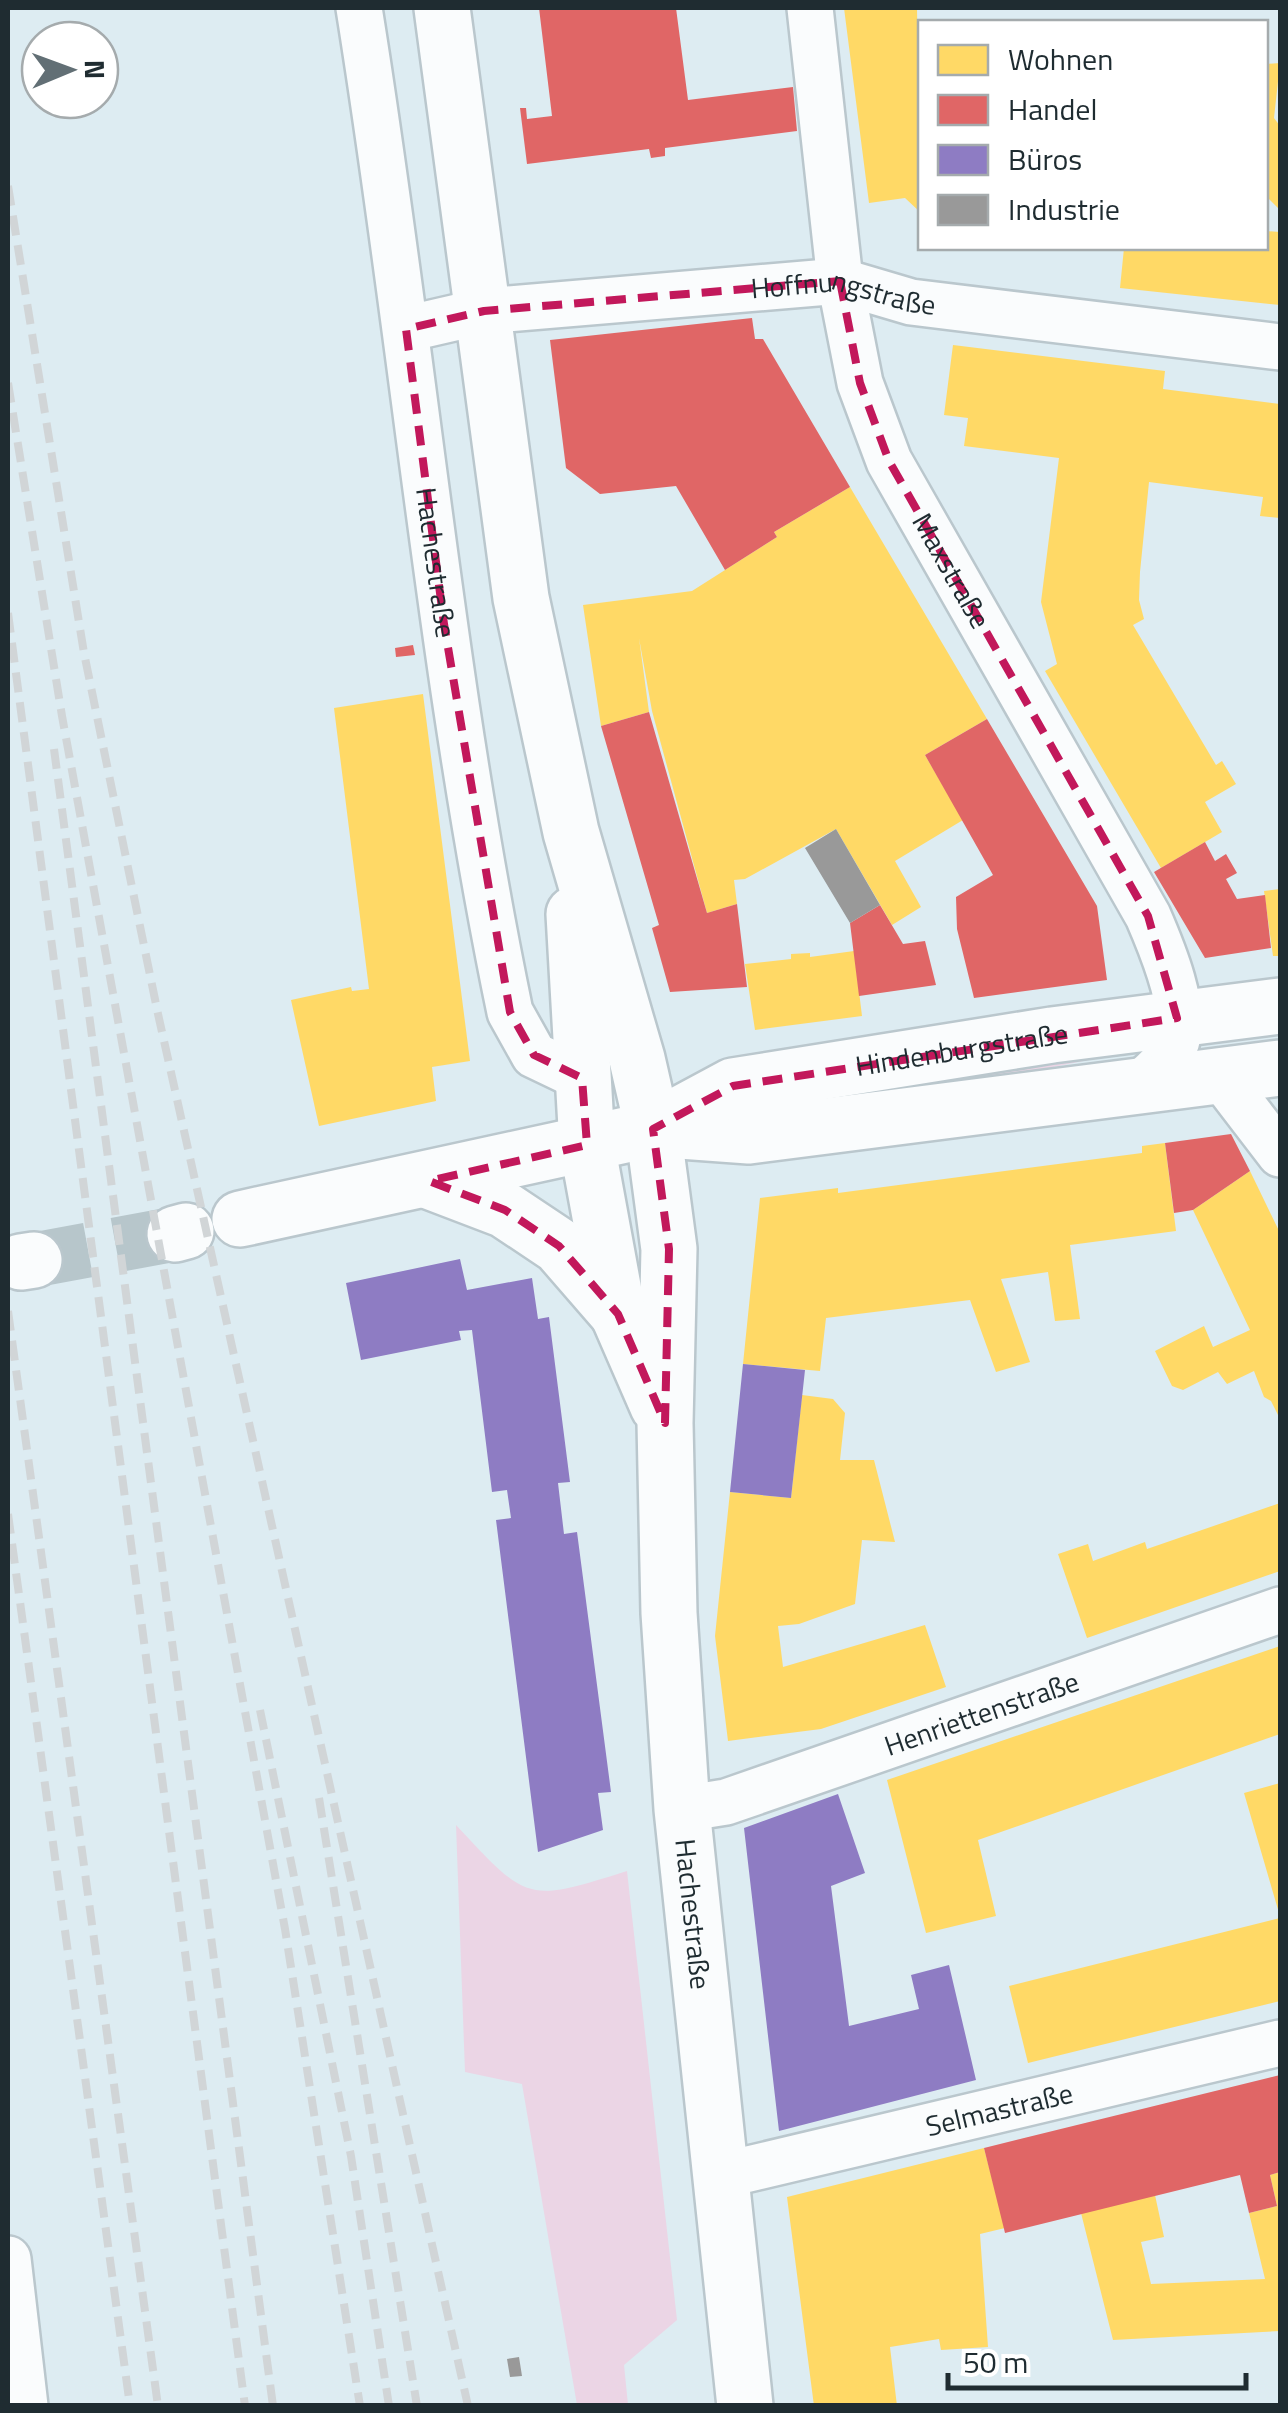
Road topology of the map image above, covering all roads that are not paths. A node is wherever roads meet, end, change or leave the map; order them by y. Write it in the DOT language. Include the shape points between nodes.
graph roads {
  1 [pos="359,8"];
  2 [pos="442,8"];
  3 [pos="810,8"];
  4 [pos="840,281"];
  5 [pos="484,311"];
  6 [pos="406,328"];
  7 [pos="1280,347"];
  8 [pos="571,832"];
  9 [pos="1280,1006"];
  10 [pos="1177,1018"];
  11 [pos="1280,1068"];
  12 [pos="1220,1077"];
  13 [pos="582,1078"];
  14 [pos="1138,1088"];
  15 [pos="653,1129"];
  16 [pos="587,1144"];
  17 [pos="1280,1154"];
  18 [pos="428,1181"];
  19 [pos="240,1219"];
  20 [pos="618,1314"];
  21 [pos="665,1422"];
  22 [pos="1280,1610"];
  23 [pos="682,1810"];
  24 [pos="1280,2043"];
  25 [pos="718,2176"];
  26 [pos="8,2260"];
  27 [pos="25,2406"];
  28 [pos="745,2406"];
  1 -- 6 [label="street, Hachestraße"];
  2 -- 5 [label="street, Hachestraße"];
  3 -- 4 [label="street, Maxstraße"];
  4 -- 5 [label="street, Hoffnungstraße"];
  4 -- 7 [label="street, Hoffnungstraße" via="911,302"];
  4 -- 10 [label="street, Maxstraße" via="860,384 889,460 1148,916 1167,960"];
  5 -- 6 [label="street, Hoffnungstraße"];
  5 -- 8 [label="street, Hachestraße" via="521,598"];
  6 -- 13 [label="street, Hachestraße" via="444,624 510,1012 534,1055"];
  8 -- 13 [label="street, Hachestraße"];
  8 -- 15 [label="street, Hachestraße"];
  9 -- 10 [label="street, Hindenburgstraße"];
  10 -- 14 [label="street" via="1175,1046"];
  10 -- 15 [label="street, Hindenburgstraße" via="733,1086"];
  11 -- 12 [label="street, Hindenburgstraße"];
  12 -- 14 [label="street, Hindenburgstraße"];
  12 -- 17 [label="street"];
  13 -- 16 [label="street, Hachestraße"];
  14 -- 15 [label="street, Hindenburgstraße" via="749,1136"];
  15 -- 16 [label="street, Hindenburgstraße"];
  15 -- 21 [label="street, Hachestraße" via="668,1249"];
  16 -- 18 [label="street, Hindenburgstraße"];
  16 -- 20 [label="street, Hachestraße"];
  18 -- 19 [label="street, Hindenburgstraße"];
  18 -- 20 [label="street" via="504,1210 560,1246"];
  20 -- 21 [label="street, Hachestraße"];
  21 -- 23 [label="street, Hachestraße"];
  22 -- 23 [label="street, Henriettenstraße" via="726,1802"];
  23 -- 25 [label="street, Hachestraße"];
  24 -- 25 [label="street, Selmastraße"];
  25 -- 28 [label="street, Hachestraße"];
  26 -- 27 [label="street"];
}
